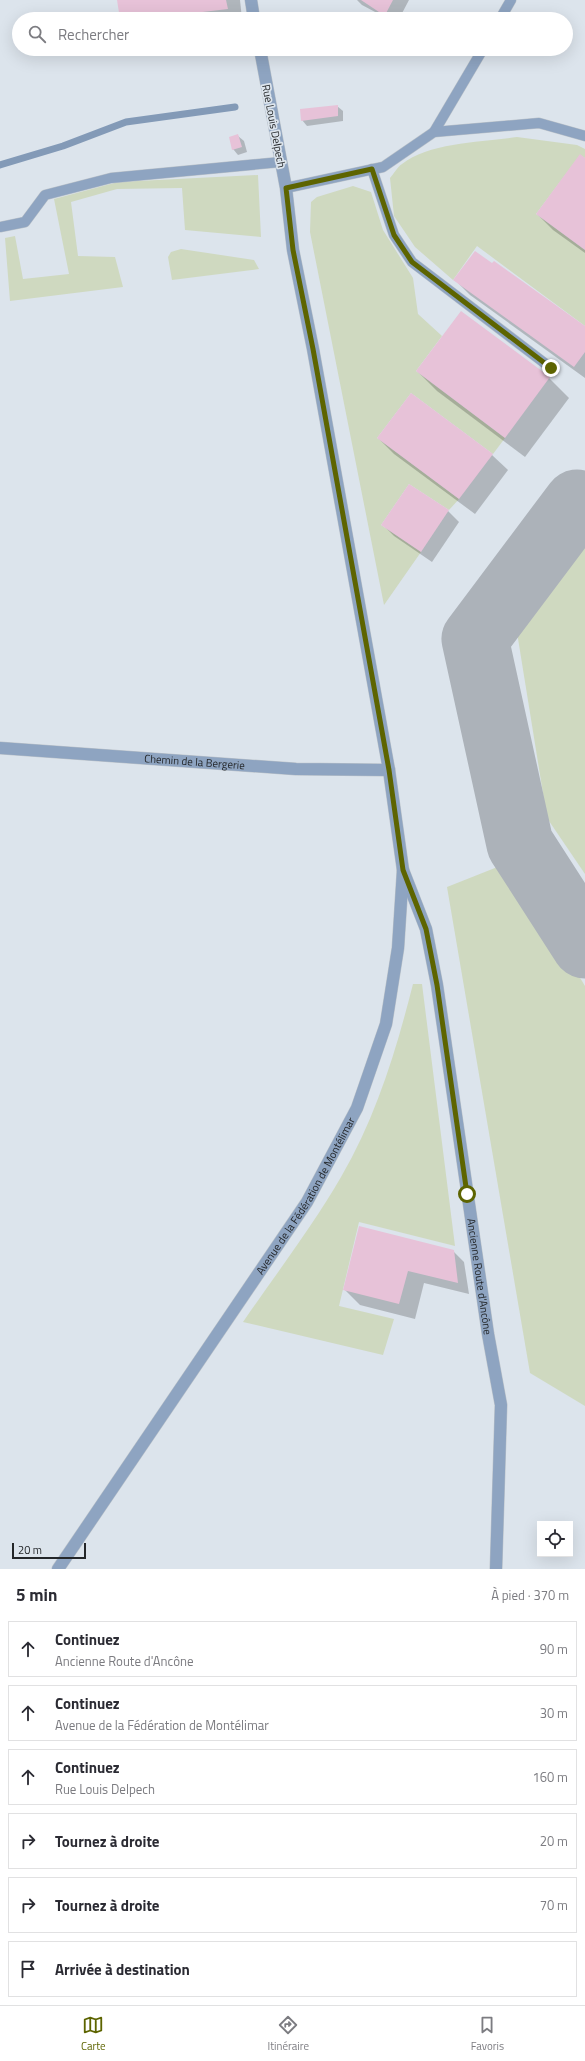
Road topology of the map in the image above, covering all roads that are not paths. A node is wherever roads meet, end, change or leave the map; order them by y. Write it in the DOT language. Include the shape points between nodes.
graph roads {
  1 [pos="251,0"];
  2 [pos="511,0"];
  3 [pos="253,12"];
  4 [pos="504,12"];
  5 [pos="261,56"];
  6 [pos="479,56"];
  7 [pos="434,132"];
  8 [pos="585,136"];
  9 [pos="281,162"];
  10 [pos="372,169"];
  11 [pos="286,188"];
  12 [pos="0,227"];
  13 [pos="551,368"];
  14 [pos="0,748"];
  15 [pos="389,770"];
  16 [pos="403,870"];
  17 [pos="58,1569"];
  18 [pos="496,1569"];
  1 -- 3 [label="street"];
  2 -- 4 [label="lane"];
  5 -- 9 [label="street, Rue Louis Delpech"];
  6 -- 7 [label="lane"];
  7 -- 8 [label="lane" via="539,123"];
  7 -- 10 [label="lane" via="383,167"];
  9 -- 11 [label="street, Rue Louis Delpech"];
  9 -- 12 [label="lane" via="111,178 45,195 25,222"];
  10 -- 11 [label="lane"];
  10 -- 13 [label="lane" via="394,235 412,262"];
  11 -- 15 [label="street, Rue Louis Delpech" via="293,250"];
  14 -- 15 [label="street, Chemin de la Bergerie" via="296,769"];
  15 -- 16 [label="street, Avenue de la Fédération de Montélimar"];
  16 -- 17 [label="street, Avenue de la Fédération de Montélimar" via="398,948 386,1024 357,1108 307,1202"];
  16 -- 18 [label="street, Ancienne Route d'Ancône" via="426,929 437,985 501,1405"];
}
